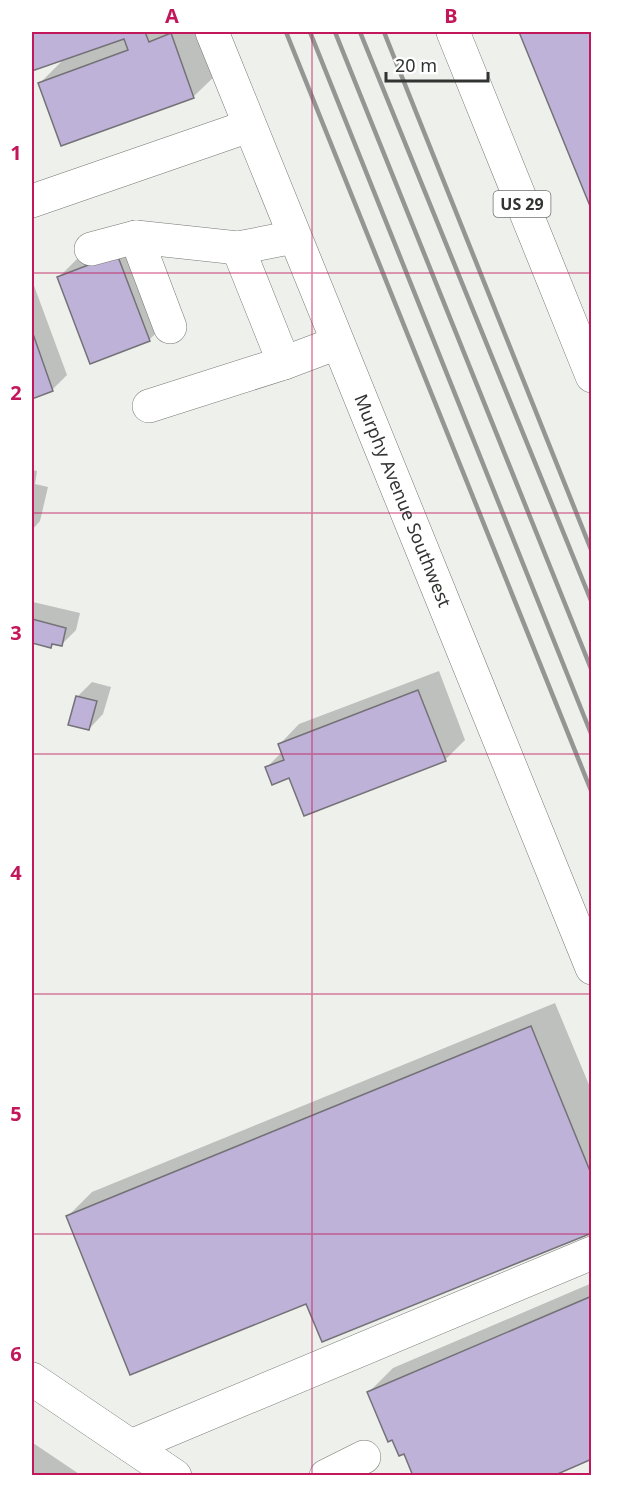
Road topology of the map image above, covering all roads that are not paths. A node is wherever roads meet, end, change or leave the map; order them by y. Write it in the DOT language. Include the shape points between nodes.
graph roads {
  1 [pos="212,32"];
  2 [pos="453,32"];
  3 [pos="249,126"];
  4 [pos="32,201"];
  5 [pos="136,237"];
  6 [pos="294,237"];
  7 [pos="238,248"];
  8 [pos="91,249"];
  9 [pos="170,327"];
  10 [pos="337,343"];
  11 [pos="284,363"];
  12 [pos="591,376"];
  13 [pos="148,406"];
  14 [pos="591,968"];
  15 [pos="591,1253"];
  16 [pos="32,1378"];
  17 [pos="131,1446"];
  18 [pos="364,1457"];
  19 [pos="175,1476"];
  20 [pos="326,1476"];
  1 -- 3 [label="street, Murphy Avenue Southwest"];
  2 -- 12 [label="street, US 29"];
  3 -- 4 [label="street"];
  3 -- 6 [label="street, Murphy Avenue Southwest"];
  5 -- 7 [label="street"];
  5 -- 8 [label="street"];
  5 -- 9 [label="street"];
  6 -- 7 [label="street"];
  6 -- 10 [label="street, Murphy Avenue Southwest"];
  7 -- 11 [label="street"];
  10 -- 11 [label="street"];
  10 -- 14 [label="street, Murphy Avenue Southwest"];
  11 -- 13 [label="street"];
  15 -- 17 [label="street"];
  16 -- 17 [label="street"];
  17 -- 19 [label="street"];
  18 -- 20 [label="street"];
}
